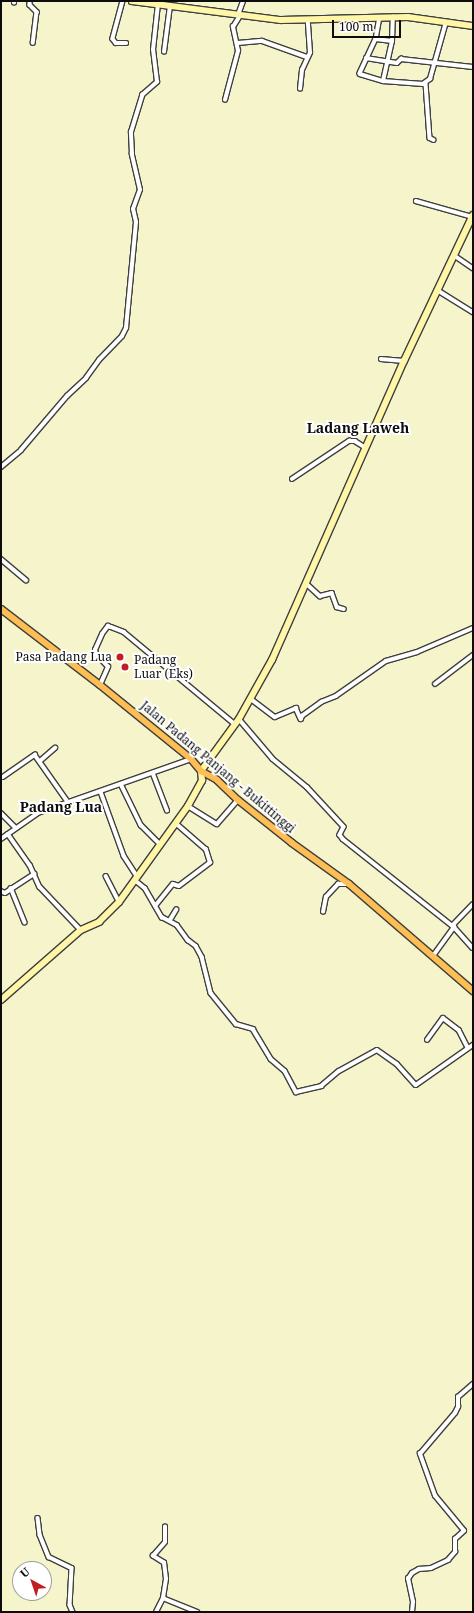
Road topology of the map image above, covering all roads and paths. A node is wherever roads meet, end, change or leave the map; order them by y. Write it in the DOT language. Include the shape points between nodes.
graph roads {
  1 [pos="30,1"];
  2 [pos="123,1"];
  3 [pos="132,1"];
  4 [pos="243,1"];
  5 [pos="158,4"];
  6 [pos="170,6"];
  7 [pos="239,16"];
  8 [pos="380,17"];
  9 [pos="393,17"];
  10 [pos="308,21"];
  11 [pos="447,21"];
  12 [pos="473,26"];
  13 [pos="376,39"];
  14 [pos="392,41"];
  15 [pos="33,43"];
  16 [pos="126,43"];
  17 [pos="238,43"];
  18 [pos="164,52"];
  19 [pos="307,57"];
  20 [pos="366,58"];
  21 [pos="387,61"];
  22 [pos="432,63"];
  23 [pos="473,67"];
  24 [pos="384,81"];
  25 [pos="426,84"];
  26 [pos="300,89"];
  27 [pos="225,100"];
  28 [pos="434,140"];
  29 [pos="416,201"];
  30 [pos="473,216"];
  31 [pos="456,256"];
  32 [pos="473,268"];
  33 [pos="439,291"];
  34 [pos="473,312"];
  35 [pos="381,359"];
  36 [pos="404,361"];
  37 [pos="367,449"];
  38 [pos="1,467"];
  39 [pos="292,479"];
  40 [pos="1,559"];
  41 [pos="26,580"];
  42 [pos="307,584"];
  43 [pos="1,609"];
  44 [pos="344,609"];
  45 [pos="473,628"];
  46 [pos="473,656"];
  47 [pos="435,684"];
  48 [pos="100,685"];
  49 [pos="251,699"];
  50 [pos="237,722"];
  51 [pos="55,748"];
  52 [pos="191,759"];
  53 [pos="40,761"];
  54 [pos="201,771"];
  55 [pos="153,773"];
  56 [pos="3,777"];
  57 [pos="121,784"];
  58 [pos="101,792"];
  59 [pos="238,800"];
  60 [pos="68,802"];
  61 [pos="188,806"];
  62 [pos="167,810"];
  63 [pos="1,813"];
  64 [pos="176,824"];
  65 [pos="16,828"];
  66 [pos="8,834"];
  67 [pos="1,839"];
  68 [pos="161,845"];
  69 [pos="34,874"];
  70 [pos="106,876"];
  71 [pos="136,878"];
  72 [pos="349,884"];
  73 [pos="12,888"];
  74 [pos="1,891"];
  75 [pos="118,902"];
  76 [pos="473,904"];
  77 [pos="155,906"];
  78 [pos="176,910"];
  79 [pos="323,912"];
  80 [pos="170,920"];
  81 [pos="25,922"];
  82 [pos="453,927"];
  83 [pos="81,930"];
  84 [pos="473,948"];
  85 [pos="433,956"];
  86 [pos="473,991"];
  87 [pos="1,1000"];
  88 [pos="427,1040"];
  89 [pos="473,1045"];
  90 [pos="468,1048"];
  91 [pos="473,1384"];
  92 [pos="38,1518"];
  93 [pos="164,1527"];
  94 [pos="163,1598"];
  95 [pos="73,1612"];
  96 [pos="156,1612"];
  97 [pos="197,1612"];
  98 [pos="412,1612"];
  1 -- 15 [label="street" via="30,5 37,12"];
  2 -- 16 [label="street" via="113,39 116,43"];
  3 -- 5 [label="main road"];
  4 -- 7 [label="street"];
  5 -- 6 [label="main road"];
  5 -- 38 [label="street" via="153,50 157,82 142,95 131,138 140,190 133,209 136,222 126,328 86,378 67,396 21,450"];
  6 -- 7 [label="main road"];
  6 -- 18 [label="street"];
  7 -- 10 [label="main road"];
  7 -- 17 [label="street" via="233,27"];
  8 -- 9 [label="main road"];
  8 -- 10 [label="main road"];
  8 -- 13 [label="street"];
  9 -- 11 [label="main road"];
  9 -- 14 [label="street"];
  10 -- 19 [label="street" via="310,50"];
  11 -- 12 [label="main road"];
  11 -- 22 [label="street"];
  13 -- 14 [label="street"];
  13 -- 20 [label="street"];
  14 -- 21 [label="street"];
  17 -- 19 [label="street" via="262,41"];
  17 -- 27 [label="street"];
  19 -- 26 [label="street"];
  20 -- 21 [label="street"];
  20 -- 24 [label="street" via="360,74"];
  21 -- 22 [label="street" via="397,63 401,59"];
  21 -- 24 [label="street"];
  22 -- 23 [label="street"];
  22 -- 25 [label="street" via="430,79"];
  24 -- 25 [label="street"];
  25 -- 28 [label="street" via="430,138"];
  29 -- 30 [label="street"];
  30 -- 31 [label="main road"];
  31 -- 32 [label="street"];
  31 -- 33 [label="main road"];
  33 -- 34 [label="street"];
  33 -- 36 [label="main road"];
  35 -- 36 [label="street"];
  36 -- 37 [label="main road"];
  37 -- 39 [label="street" via="355,441 349,441"];
  37 -- 42 [label="main road"];
  40 -- 41 [label="street"];
  42 -- 44 [label="street" via="320,596 332,593 337,607"];
  42 -- 49 [label="main road"];
  43 -- 48 [label="highway, Jalan Padang Panjang - Bukittinggi"];
  45 -- 49 [label="street" via="417,652 386,661 336,696 321,702 301,719 296,708 275,717"];
  46 -- 47 [label="street"];
  48 -- 50 [label="street" via="108,667 95,650 108,626 124,632"];
  48 -- 52 [label="highway, Jalan Padang Panjang - Bukittinggi"];
  49 -- 50 [label="main road"];
  50 -- 54 [label="main road"];
  50 -- 82 [label="street" via="273,760 307,787 344,827 340,835 343,838"];
  51 -- 53 [label="street"];
  52 -- 54 [label="highway, Jalan Padang Panjang - Bukittinggi"];
  52 -- 55 [label="street"];
  53 -- 56 [label="street" via="33,755"];
  53 -- 60 [label="street"];
  54 -- 59 [label="highway, Jalan Padang Panjang - Bukittinggi" via="217,780"];
  54 -- 61 [label="main road" via="202,781"];
  55 -- 57 [label="street"];
  55 -- 62 [label="street"];
  57 -- 58 [label="street"];
  57 -- 68 [label="street" via="141,825"];
  58 -- 60 [label="street"];
  58 -- 71 [label="street" via="124,856"];
  59 -- 61 [label="street" via="217,824"];
  59 -- 72 [label="highway, Jalan Padang Panjang - Bukittinggi"];
  60 -- 65 [label="street" via="38,813"];
  61 -- 64 [label="main road"];
  63 -- 65 [label="street"];
  64 -- 68 [label="main road"];
  64 -- 77 [label="street" via="206,850 210,863 179,886 173,884"];
  65 -- 66 [label="street"];
  66 -- 67 [label="street"];
  66 -- 69 [label="street"];
  68 -- 71 [label="main road"];
  69 -- 73 [label="street"];
  69 -- 83 [label="street" via="40,887"];
  70 -- 75 [label="street"];
  71 -- 75 [label="main road"];
  71 -- 77 [label="street"];
  72 -- 79 [label="street" via="338,884 326,897"];
  72 -- 85 [label="highway, Jalan Padang Panjang - Bukittinggi"];
  73 -- 74 [label="street" via="4,894"];
  73 -- 81 [label="street"];
  75 -- 83 [label="main road" via="99,922"];
  76 -- 82 [label="street"];
  77 -- 80 [label="street" via="162,917"];
  78 -- 80 [label="street"];
  80 -- 90 [label="street" via="180,927 188,940 198,949 211,993 236,1024 253,1029 271,1060 285,1071 296,1092 323,1085 339,1071 377,1050 397,1064 416,1085"];
  82 -- 84 [label="street"];
  82 -- 85 [label="street"];
  83 -- 87 [label="main road"];
  85 -- 86 [label="highway, Jalan Padang Panjang - Bukittinggi"];
  88 -- 90 [label="street" via="443,1018 459,1030"];
  89 -- 90 [label="street"];
  91 -- 98 [label="street" via="458,1397 458,1408 455,1413 420,1454 435,1496 464,1531 455,1539 456,1552 448,1560 431,1568 419,1569 408,1579 413,1602"];
  92 -- 95 [label="street" via="40,1535 49,1557 72,1568 70,1605"];
  93 -- 94 [label="street" via="165,1542 153,1556 165,1566"];
  94 -- 96 [label="street"];
  94 -- 97 [label="street"];
}
